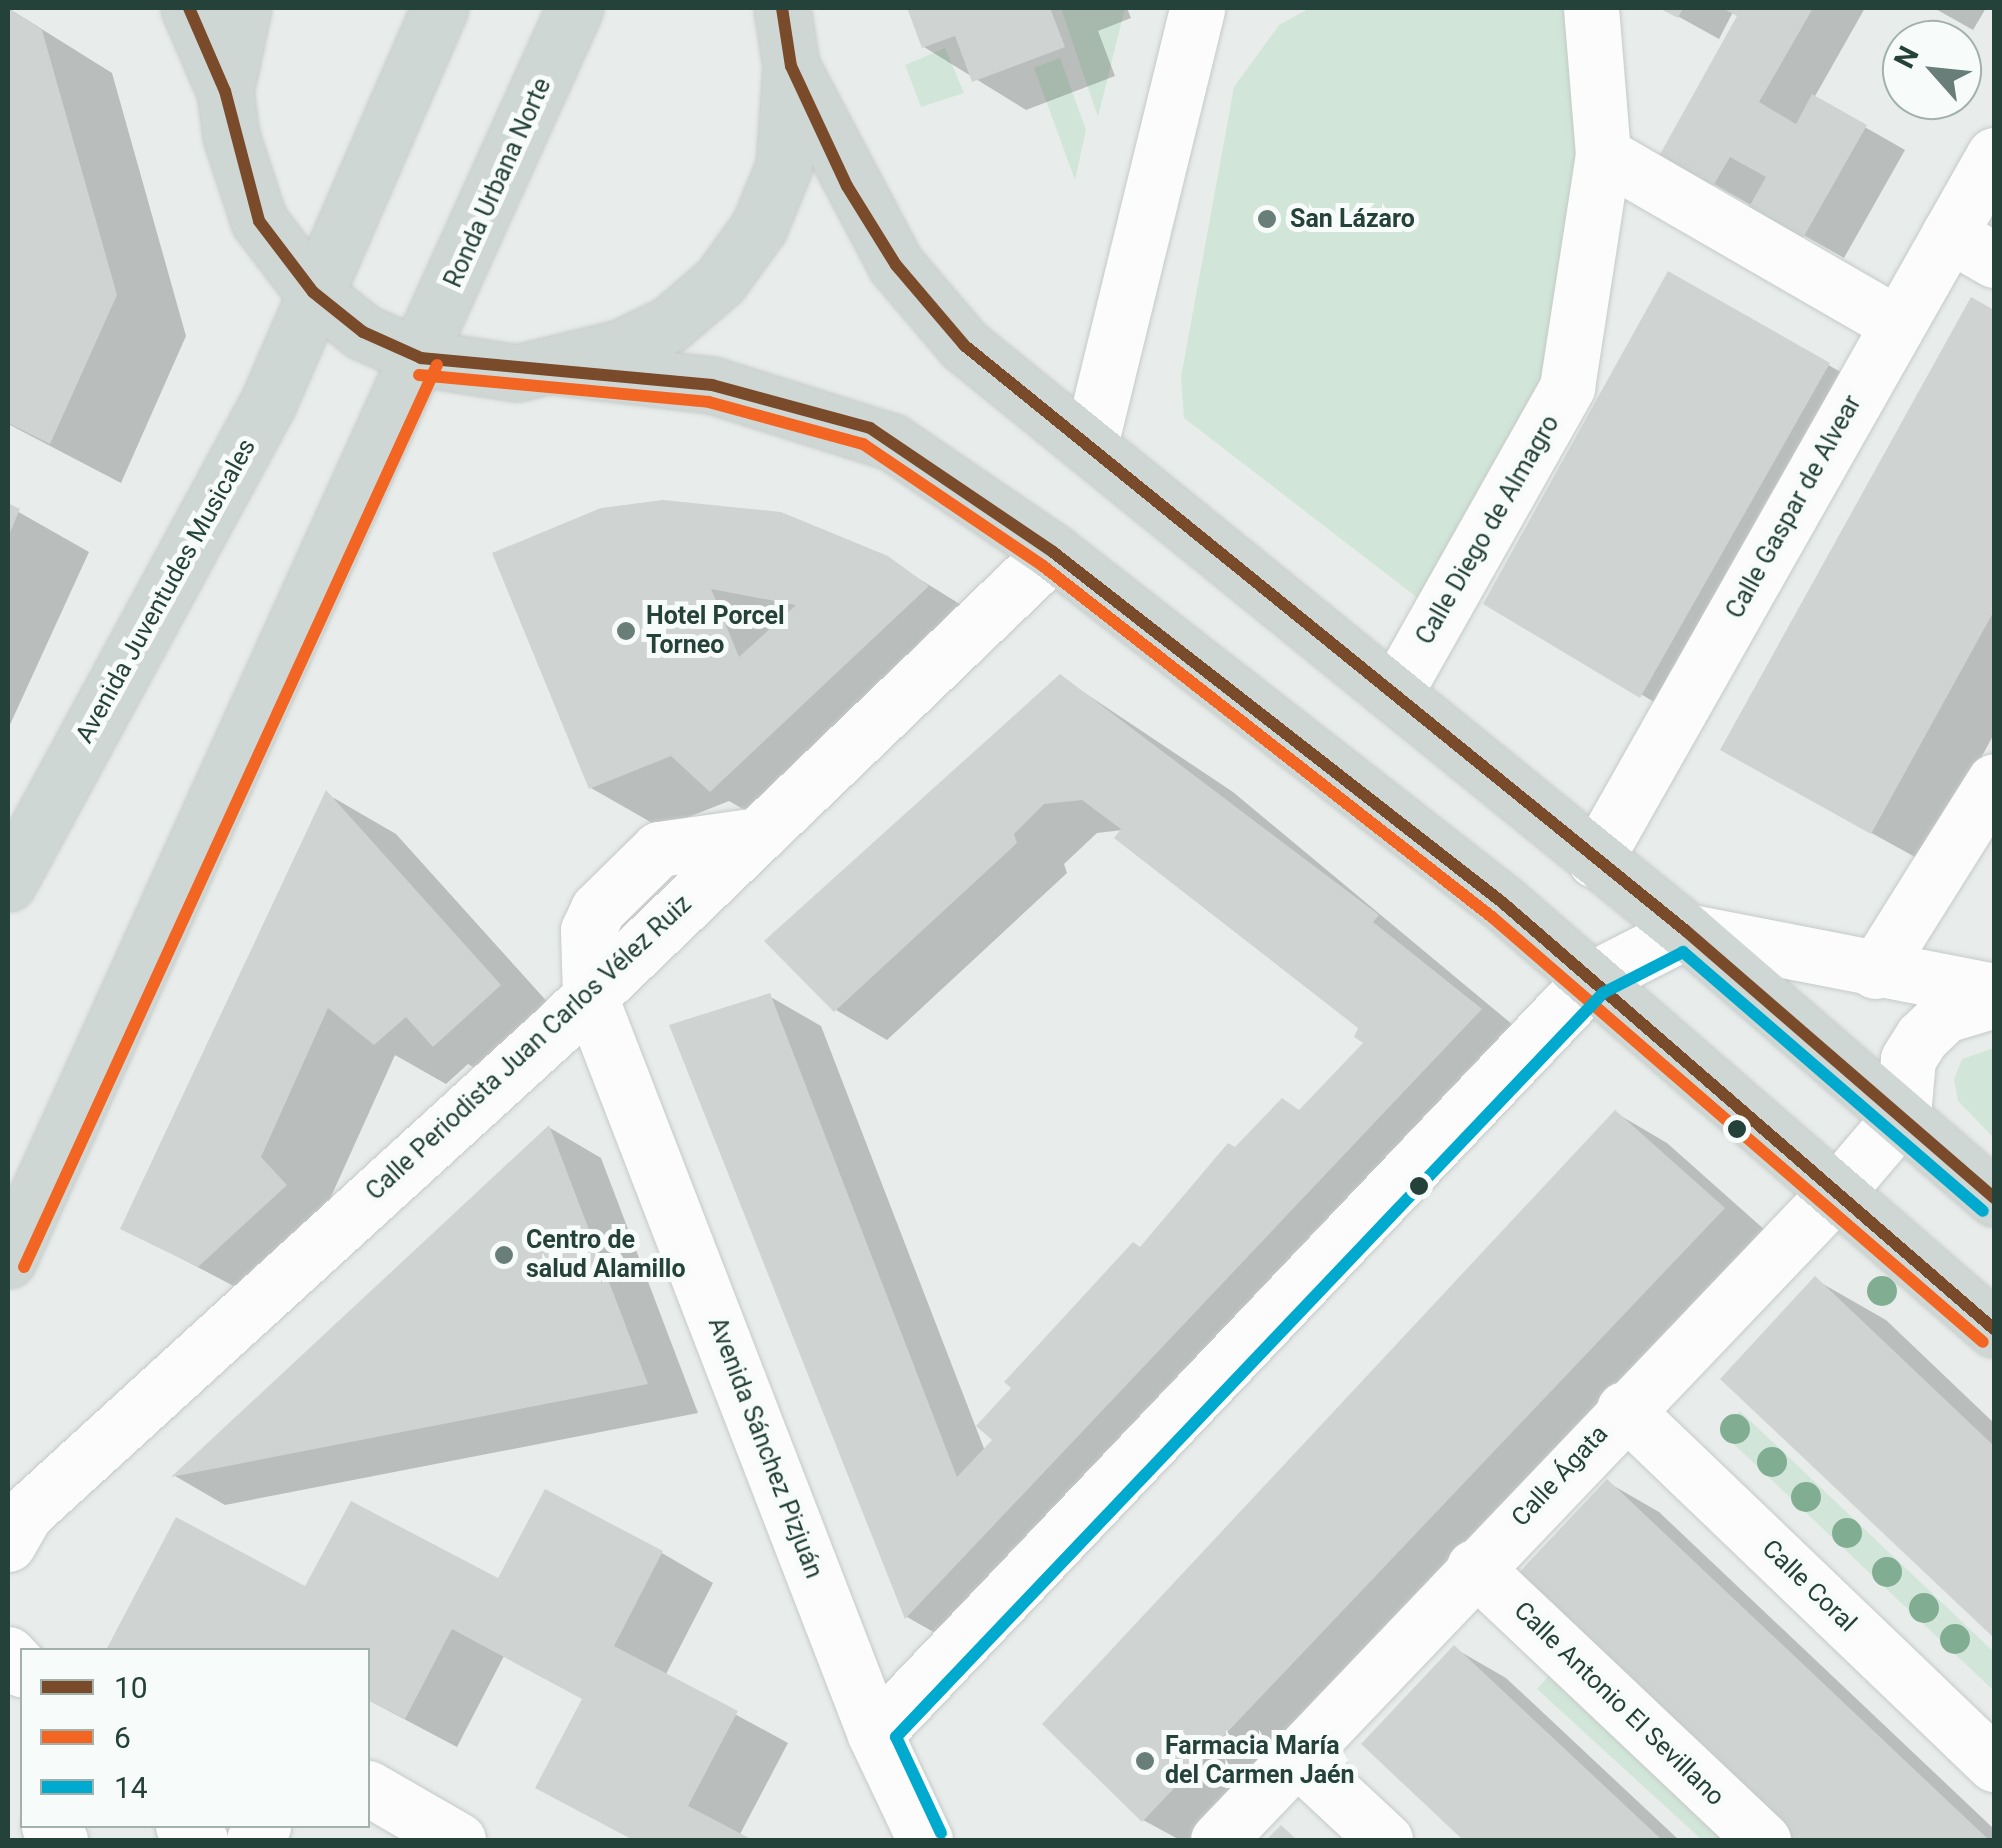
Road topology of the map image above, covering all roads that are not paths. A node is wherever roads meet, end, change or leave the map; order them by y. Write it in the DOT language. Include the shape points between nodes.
graph roads {
  1 [pos="189,8"];
  2 [pos="242,8"];
  3 [pos="440,8"];
  4 [pos="575,8"];
  5 [pos="782,8"];
  6 [pos="1197,8"];
  7 [pos="1591,8"];
  8 [pos="791,66"];
  9 [pos="225,91"];
  10 [pos="1603,154"];
  11 [pos="1994,155"];
  12 [pos="1972,247"];
  13 [pos="312,292"];
  14 [pos="1898,324"];
  15 [pos="422,358"];
  16 [pos="560,368"];
  17 [pos="1091,441"];
  18 [pos="1053,552"];
  19 [pos="1396,691"];
  20 [pos="1994,781"];
  21 [pos="1595,860"];
  22 [pos="8,883"];
  23 [pos="1686,931"];
  24 [pos="1875,971"];
  25 [pos="1592,979"];
  26 [pos="1994,991"];
  27 [pos="590,996"];
  28 [pos="1994,1000"];
  29 [pos="1903,1114"];
  30 [pos="1839,1189"];
  31 [pos="1994,1198"];
  32 [pos="8,1260"];
  33 [pos="1994,1330"];
  34 [pos="1624,1409"];
  35 [pos="8,1544"];
  36 [pos="1474,1566"];
  37 [pos="874,1734"];
  38 [pos="1296,1757"];
  39 [pos="1994,1764"];
  40 [pos="370,1789"];
  41 [pos="458,1840"];
  42 [pos="925,1840"];
  43 [pos="1218,1840"];
  44 [pos="1385,1840"];
  45 [pos="1763,1840"];
  1 -- 9 [label="main road"];
  2 -- 9 [label="main road"];
  3 -- 13 [label="main road"];
  4 -- 15 [label="main road, Ronda Urbana Norte"];
  5 -- 8 [label="main road"];
  6 -- 17 [label="street"];
  7 -- 10 [label="street, Calle Diego de Almagro"];
  8 -- 16 [label="main road" via="784,166 759,227 720,281 670,324"];
  8 -- 17 [label="main road" via="896,265 975,354"];
  9 -- 13 [label="main road" via="259,220"];
  10 -- 14 [label="street"];
  10 -- 19 [label="street, Calle Diego de Almagro" via="1567,388"];
  11 -- 12 [label="street, Calle Gaspar de Alvear"];
  12 -- 14 [label="street, Calle Gaspar de Alvear"];
  13 -- 15 [label="main road" via="364,332"];
  13 -- 22 [label="main road, Avenida Juventudes Musicales" via="268,403"];
  14 -- 21 [label="street, Calle Gaspar de Alvear"];
  15 -- 16 [label="main road" via="517,374"];
  15 -- 32 [label="main road"];
  16 -- 18 [label="main road" via="712,385 870,428"];
  17 -- 19 [label="main road"];
  18 -- 25 [label="main road"];
  18 -- 27 [label="street, Calle Periodista Juan Carlos Vélez Ruiz"];
  19 -- 21 [label="main road"];
  20 -- 24 [label="street"];
  21 -- 23 [label="main road"];
  23 -- 24 [label="street"];
  23 -- 25 [label="street"];
  23 -- 29 [label="main road"];
  24 -- 26 [label="street"];
  25 -- 30 [label="main road"];
  25 -- 37 [label="street"];
  27 -- 35 [label="street, Calle Periodista Juan Carlos Vélez Ruiz" via="26,1513"];
  27 -- 37 [label="street, Avenida Sánchez Pizjuán"];
  28 -- 29 [label="street" via="1945,1016 1922,1036 1908,1059"];
  29 -- 30 [label="street, Calle Ágata"];
  29 -- 31 [label="main road"];
  30 -- 33 [label="main road"];
  30 -- 34 [label="street, Calle Ágata"];
  34 -- 36 [label="street, Calle Ágata"];
  34 -- 39 [label="street, Calle Coral"];
  36 -- 38 [label="street, Calle Ágata"];
  36 -- 45 [label="street, Calle Antonio El Sevillano"];
  37 -- 42 [label="street, Avenida Sánchez Pizjuán"];
  38 -- 43 [label="street, Calle Ágata"];
  38 -- 44 [label="street"];
  40 -- 41 [label="street"];
}
